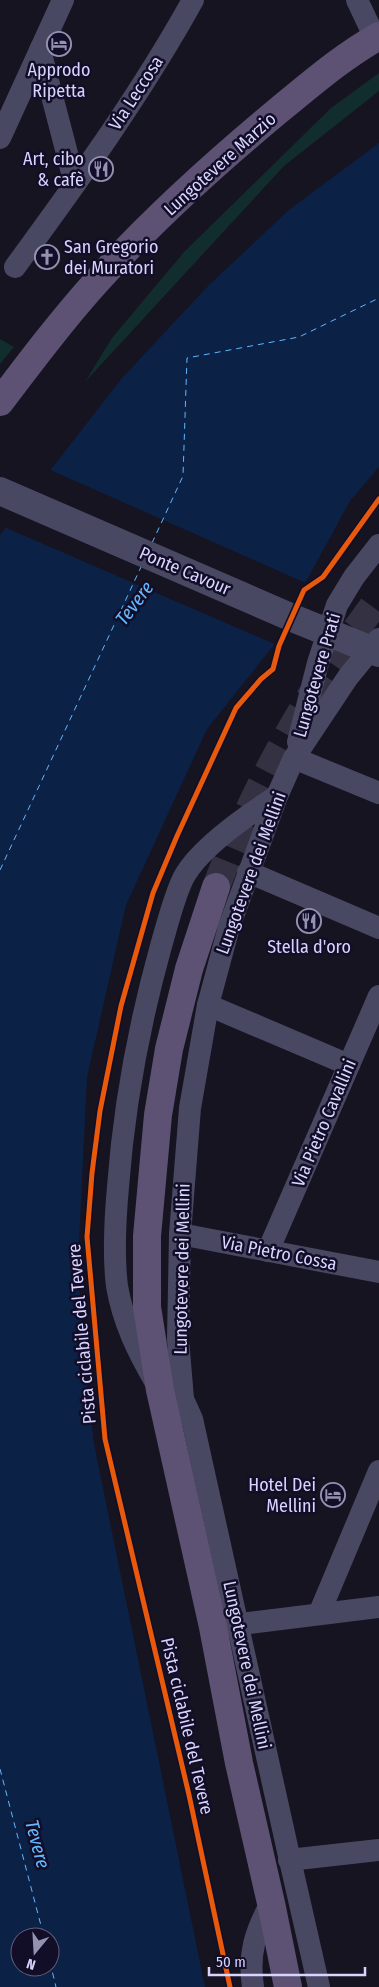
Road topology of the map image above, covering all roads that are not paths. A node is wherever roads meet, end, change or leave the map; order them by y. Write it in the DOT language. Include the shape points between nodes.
graph roads {
  1 [pos="63,0"];
  2 [pos="192,0"];
  3 [pos="357,0"];
  4 [pos="377,37"];
  5 [pos="40,50"];
  6 [pos="0,138"];
  7 [pos="75,184"];
  8 [pos="15,267"];
  9 [pos="0,402"];
  10 [pos="0,491"];
  11 [pos="379,545"];
  12 [pos="328,632"];
  13 [pos="376,647"];
  14 [pos="294,758"];
  15 [pos="379,793"];
  16 [pos="276,796"];
  17 [pos="248,872"];
  18 [pos="216,887"];
  19 [pos="379,928"];
  20 [pos="379,996"];
  21 [pos="208,1005"];
  22 [pos="349,1065"];
  23 [pos="180,1234"];
  24 [pos="268,1251"];
  25 [pos="379,1272"];
  26 [pos="160,1390"];
  27 [pos="379,1471"];
  28 [pos="379,1607"];
  29 [pos="319,1614"];
  30 [pos="226,1625"];
  31 [pos="379,1850"];
  32 [pos="289,1860"];
  33 [pos="271,1903"];
  34 [pos="253,1987"];
  35 [pos="288,1987"];
  36 [pos="319,1987"];
  1 -- 5 [label="street"];
  2 -- 7 [label="street, Via Leccosa" via="158,61"];
  3 -- 4 [label="street"];
  4 -- 9 [label="main road, Lungotevere Marzio" via="306,88 249,135 152,225 96,282"];
  5 -- 6 [label="street"];
  5 -- 7 [label="street"];
  7 -- 8 [label="street, Via Leccosa"];
  10 -- 12 [label="street, Ponte Cavour"];
  11 -- 12 [label="street, Lungotevere Prati" via="337,605"];
  12 -- 13 [label="street, Ponte Cavour"];
  12 -- 14 [label="street, Lungotevere Prati"];
  13 -- 14 [label="street, Lungotevere dei Mellini" via="348,677"];
  14 -- 15 [label="street"];
  14 -- 16 [label="street, Lungotevere dei Mellini"];
  16 -- 17 [label="street, Lungotevere dei Mellini"];
  16 -- 26 [label="street" via="207,850 186,874 166,928 131,1071 116,1203 116,1276 125,1321"];
  17 -- 19 [label="street"];
  17 -- 21 [label="street, Lungotevere dei Mellini"];
  18 -- 26 [label="main road, Lungotevere dei Mellini" via="182,996 165,1071 153,1152 146,1236 147,1307"];
  20 -- 22 [label="street, Via Pietro Cavallini"];
  21 -- 22 [label="street"];
  21 -- 23 [label="street, Lungotevere dei Mellini" via="190,1108"];
  22 -- 24 [label="street, Via Pietro Cavallini"];
  23 -- 24 [label="street, Via Pietro Cossa"];
  23 -- 30 [label="street, Lungotevere dei Mellini" via="178,1339 183,1399 192,1419"];
  24 -- 25 [label="street, Via Pietro Cossa"];
  26 -- 30 [label="main road, Lungotevere dei Mellini"];
  27 -- 29 [label="street"];
  28 -- 29 [label="street"];
  29 -- 30 [label="street"];
  30 -- 32 [label="street, Lungotevere dei Mellini"];
  30 -- 33 [label="main road, Lungotevere dei Mellini" via="239,1763"];
  31 -- 32 [label="street"];
  32 -- 36 [label="street, Lungotevere dei Mellini"];
  33 -- 34 [label="street" via="260,1925 251,1957"];
  33 -- 35 [label="main road, Lungotevere dei Mellini"];
}
